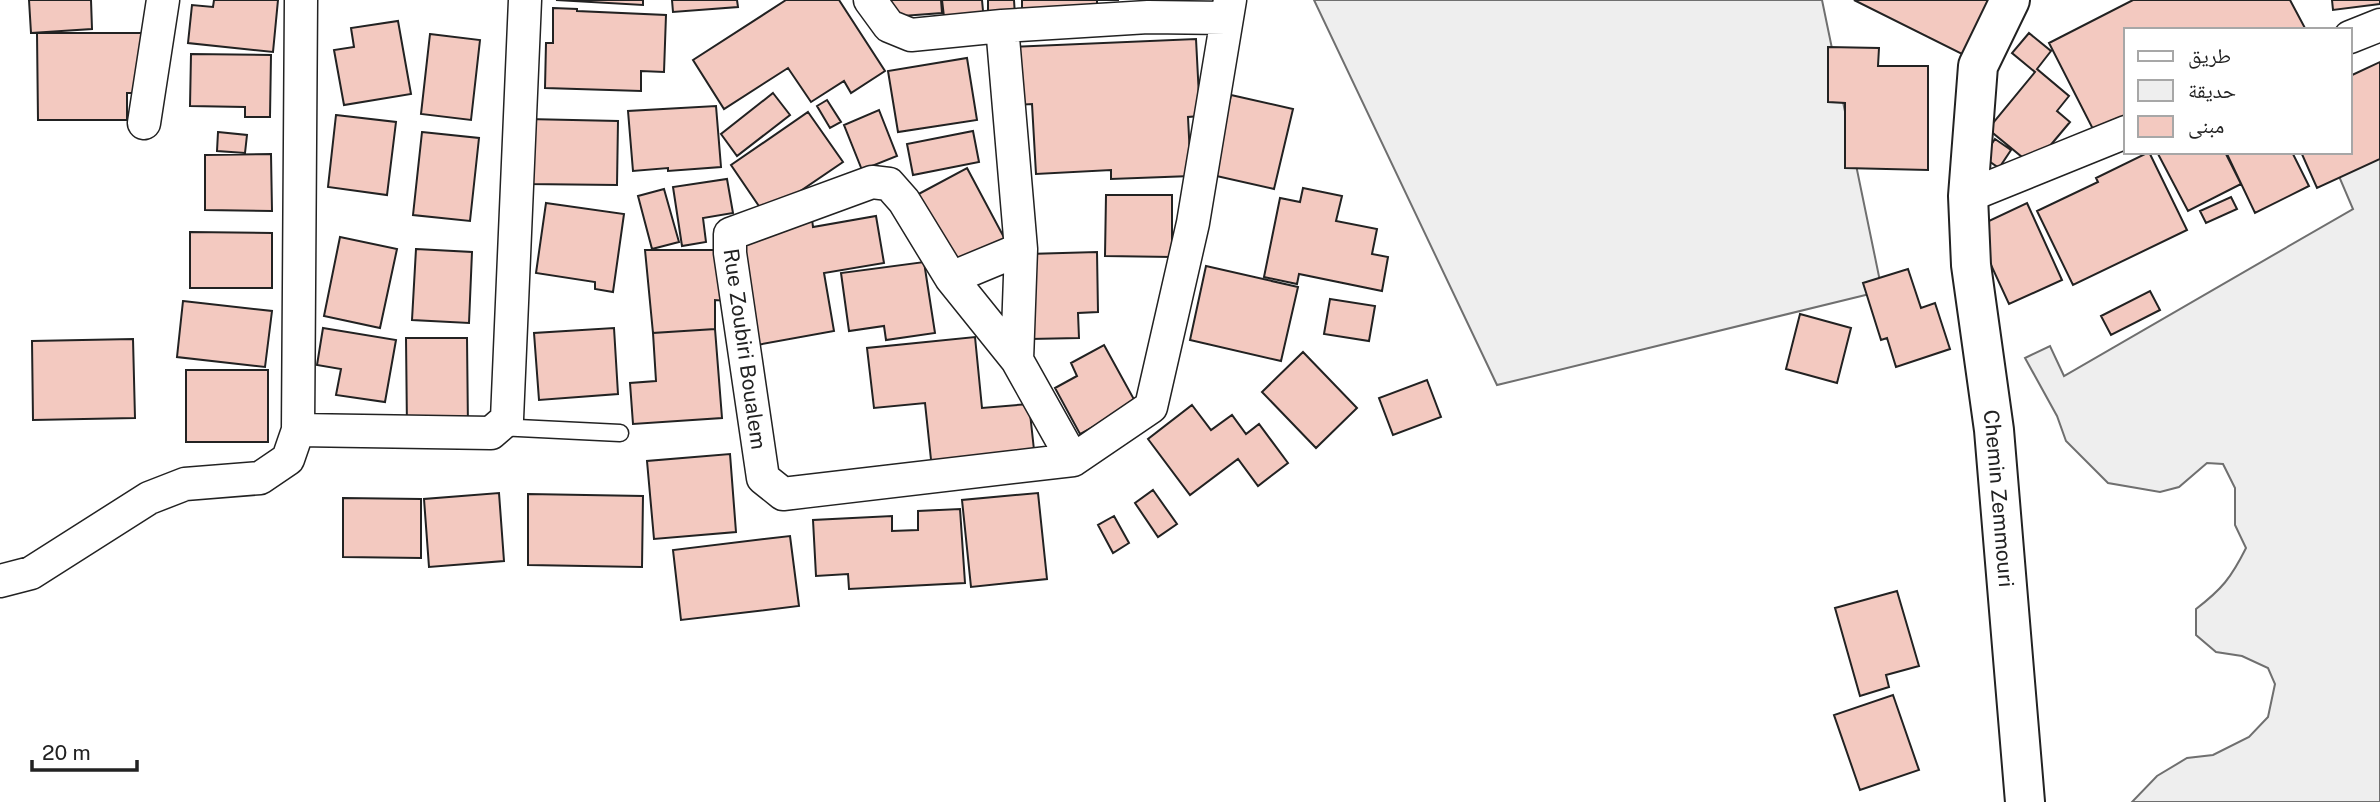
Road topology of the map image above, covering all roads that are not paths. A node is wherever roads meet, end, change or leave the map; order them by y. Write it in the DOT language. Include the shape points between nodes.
graph roads {
  1 [pos="163,0"];
  2 [pos="301,0"];
  3 [pos="525,0"];
  4 [pos="870,0"];
  5 [pos="2010,0"];
  6 [pos="1145,9"];
  7 [pos="1228,9"];
  8 [pos="2380,25"];
  9 [pos="1002,26"];
  10 [pos="2352,36"];
  11 [pos="144,123"];
  12 [pos="2124,133"];
  13 [pos="1968,196"];
  14 [pos="1021,250"];
  15 [pos="951,278"];
  16 [pos="1017,360"];
  17 [pos="500,427"];
  18 [pos="298,430"];
  19 [pos="620,433"];
  20 [pos="1073,460"];
  21 [pos="0,581"];
  22 [pos="2025,802"];
  1 -- 11 [label="street"];
  2 -- 18 [label="street"];
  3 -- 17 [label="street" via="507,419"];
  4 -- 9 [label="street" via="889,26 911,35"];
  5 -- 13 [label="street, Chemin Zemmouri" via="1978,65"];
  6 -- 7 [label="street"];
  6 -- 9 [label="street"];
  7 -- 20 [label="street, Rue Zoubiri Boualem" via="1193,223 1152,407"];
  8 -- 10 [label="street"];
  9 -- 14 [label="street"];
  12 -- 13 [label="street"];
  13 -- 22 [label="street, Chemin Zemmouri" via="1971,265 1994,429"];
  14 -- 15 [label="street"];
  14 -- 16 [label="street"];
  15 -- 16 [label="street, Rue Zoubiri Boualem"];
  15 -- 20 [label="street, Rue Zoubiri Boualem" via="889,184 872,182 730,234 763,478 783,494"];
  16 -- 20 [label="street, Rue Zoubiri Boualem"];
  17 -- 18 [label="street" via="491,433"];
  17 -- 19 [label="lane"];
  18 -- 21 [label="street" via="288,459 260,478 185,484 149,498 31,573"];
}
